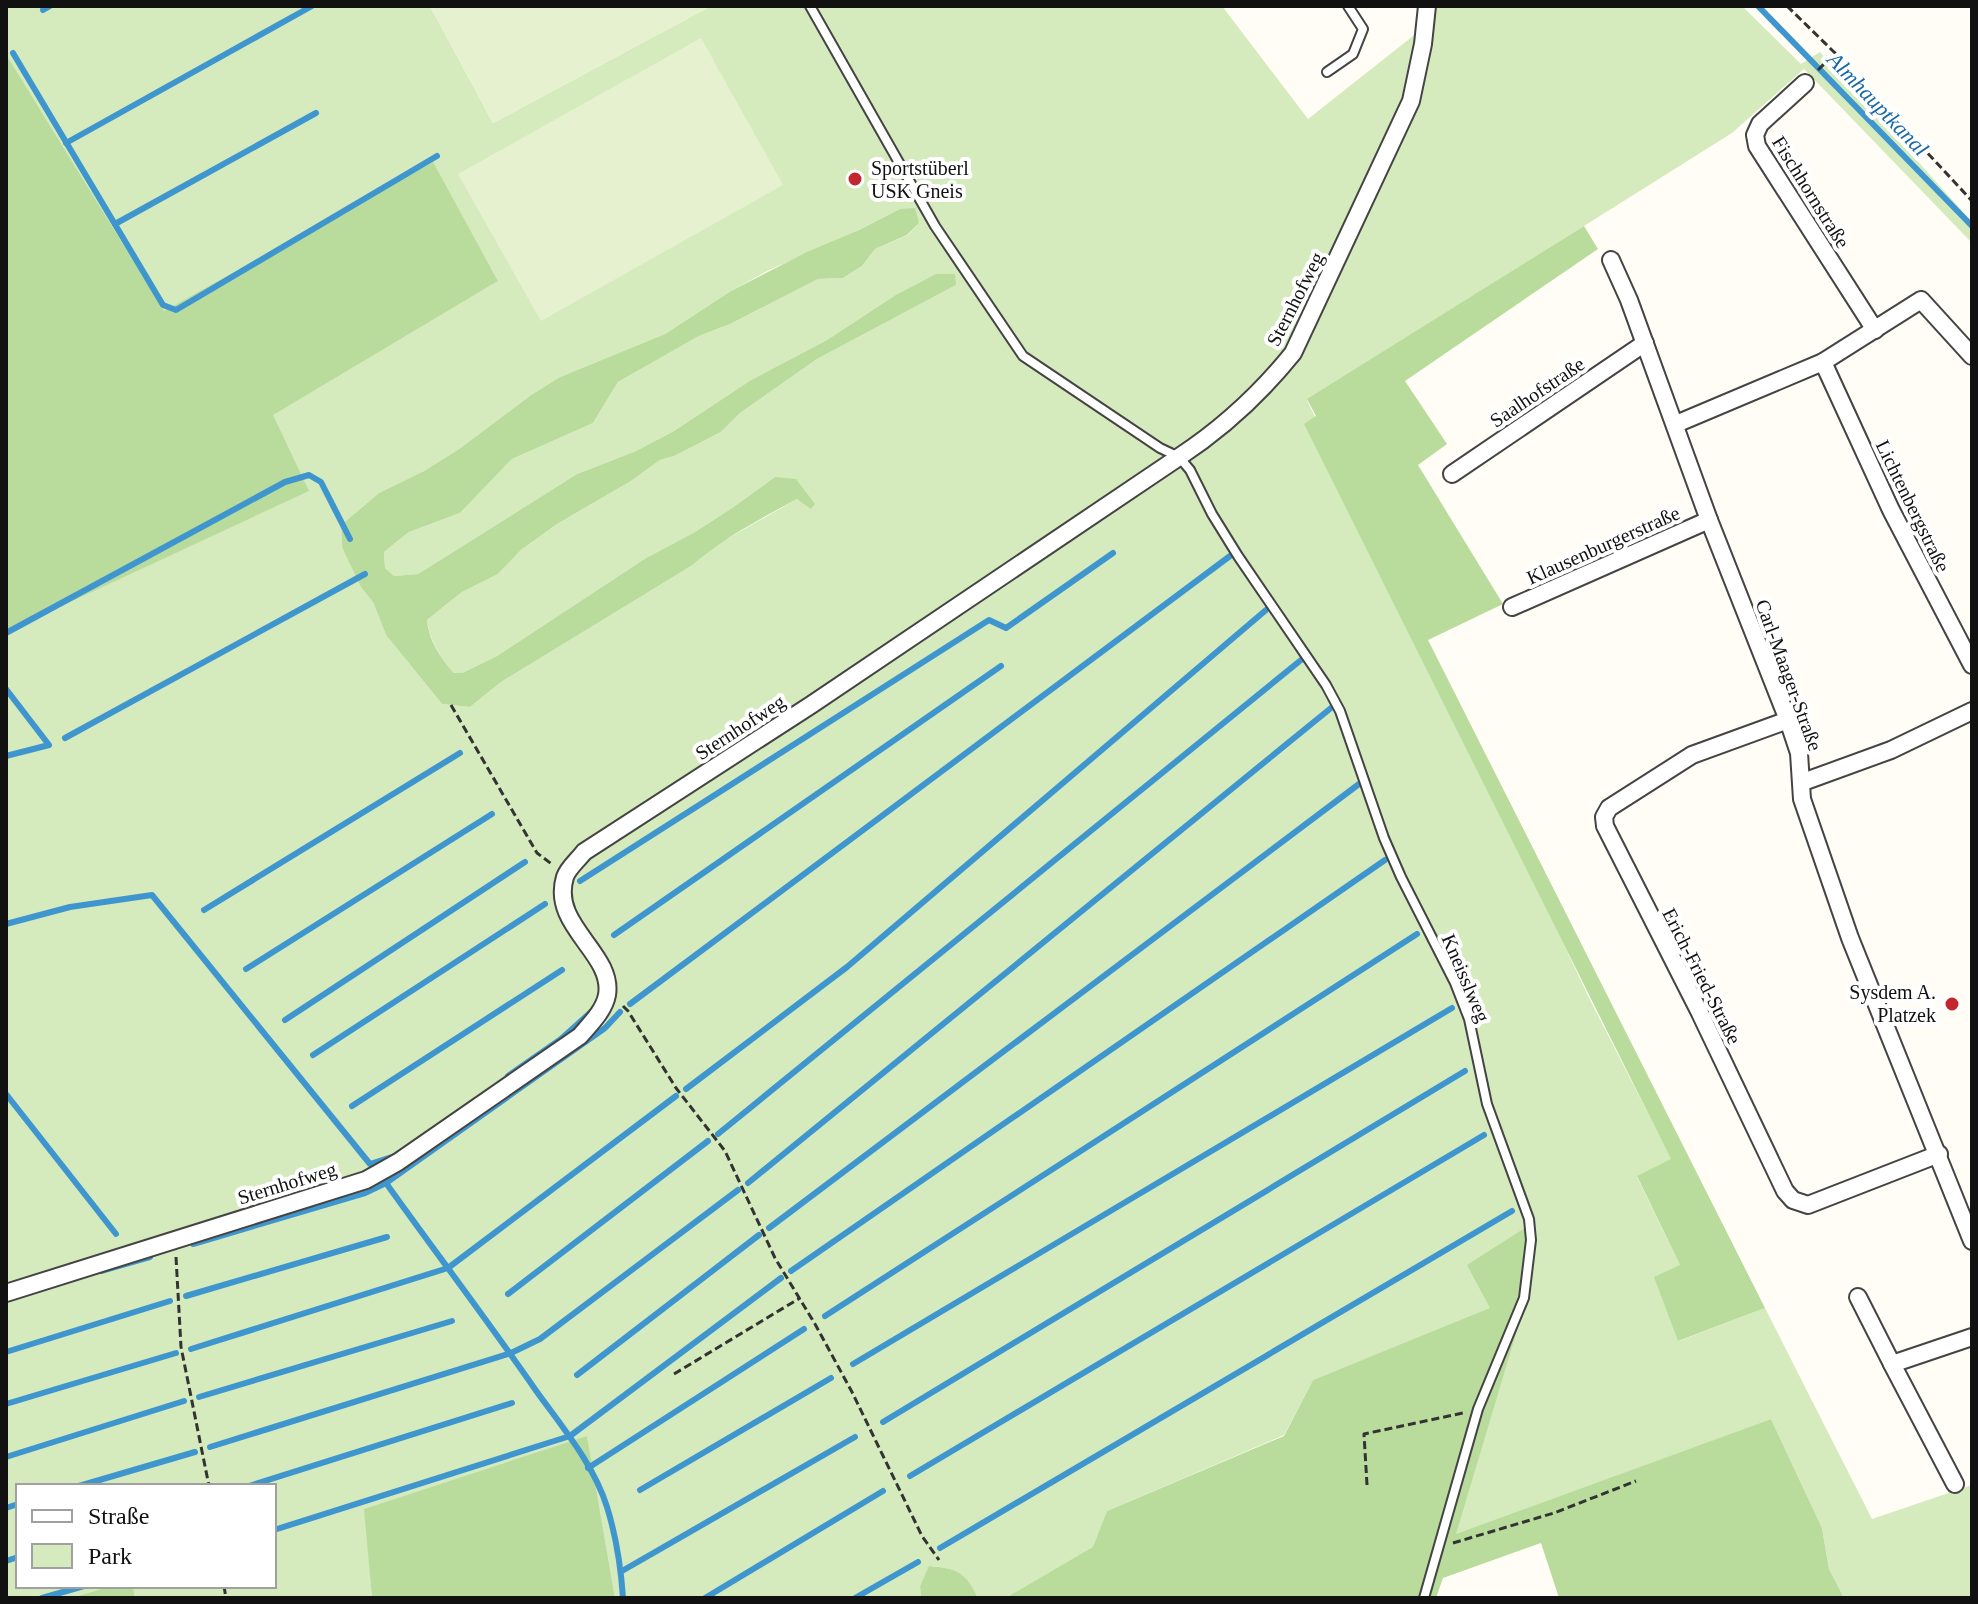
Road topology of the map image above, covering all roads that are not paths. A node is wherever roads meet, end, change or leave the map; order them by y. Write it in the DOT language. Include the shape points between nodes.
graph roads {
  1 [pos="810,6"];
  2 [pos="1348,6"];
  3 [pos="1427,6"];
  4 [pos="1327,72"];
  5 [pos="1805,83"];
  6 [pos="1611,260"];
  7 [pos="1875,330"];
  8 [pos="1645,343"];
  9 [pos="1972,356"];
  10 [pos="1823,362"];
  11 [pos="1676,424"];
  12 [pos="1179,457"];
  13 [pos="1452,474"];
  14 [pos="1709,520"];
  15 [pos="1512,607"];
  16 [pos="1972,665"];
  17 [pos="1972,711"];
  18 [pos="1788,720"];
  19 [pos="1803,782"];
  20 [pos="1939,1154"];
  21 [pos="1972,1241"];
  22 [pos="6,1293"];
  23 [pos="1858,1297"];
  24 [pos="1972,1337"];
  25 [pos="1892,1364"];
  26 [pos="1955,1484"];
  27 [pos="1424,1598"];
  1 -- 12 [label="lane" via="935,226 1023,356"];
  2 -- 4 [label="lane" via="1363,29 1353,54"];
  3 -- 12 [label="street, Sternhofweg" via="1411,101 1293,353 1236,414"];
  5 -- 7 [label="street, Fischhornstraße" via="1760,124 1757,146"];
  6 -- 8 [label="street, Carl-Maager-Straße"];
  7 -- 9 [label="street" via="1921,300"];
  7 -- 10 [label="street"];
  8 -- 11 [label="street, Carl-Maager-Straße"];
  8 -- 13 [label="street, Saalhofstraße"];
  10 -- 11 [label="street"];
  10 -- 16 [label="street, Lichtenbergstraße" via="1891,510"];
  11 -- 14 [label="street, Carl-Maager-Straße"];
  12 -- 22 [label="street, Sternhofweg" via="584,852 565,874 562,898 573,926 602,967 607,994 598,1016 580,1036 366,1180"];
  12 -- 27 [label="lane, Kneisslweg" via="1340,711 1384,838 1469,1019 1487,1104 1529,1219 1524,1298 1478,1409"];
  14 -- 15 [label="street, Klausenburgerstraße"];
  14 -- 18 [label="street, Carl-Maager-Straße"];
  17 -- 19 [label="street" via="1891,750"];
  18 -- 19 [label="street, Carl-Maager-Straße"];
  18 -- 20 [label="street, Erich-Fried-Straße" via="1692,755 1609,808 1605,826 1793,1200 1808,1205"];
  19 -- 20 [label="street, Carl-Maager-Straße" via="1802,799 1850,938"];
  20 -- 21 [label="street, Carl-Maager-Straße"];
  23 -- 25 [label="street"];
  24 -- 25 [label="street"];
  25 -- 26 [label="street"];
}
